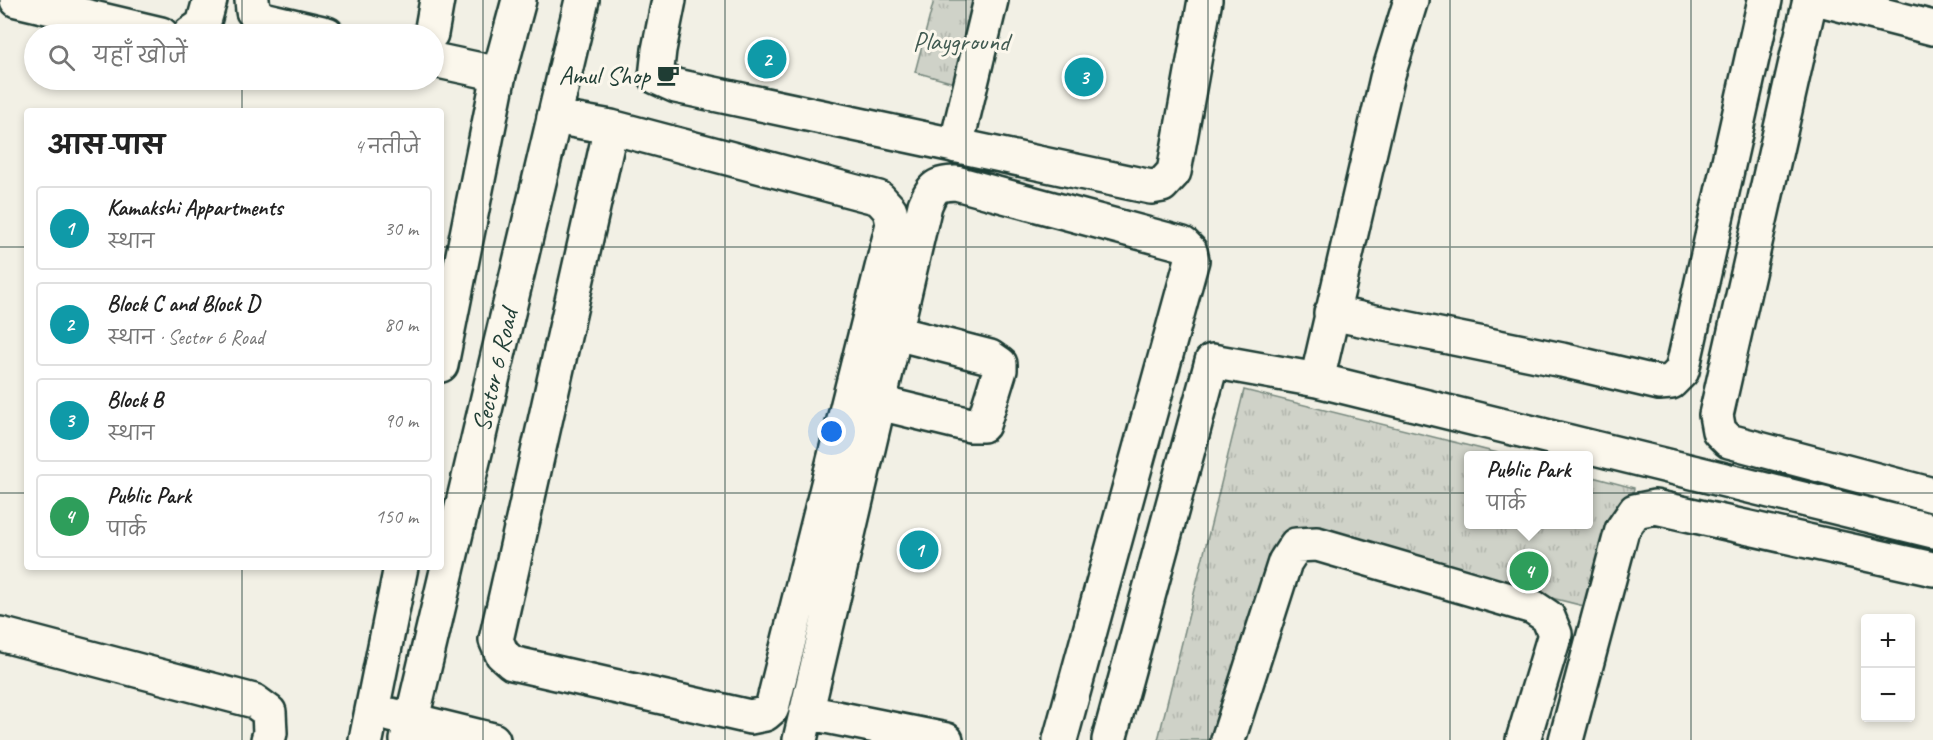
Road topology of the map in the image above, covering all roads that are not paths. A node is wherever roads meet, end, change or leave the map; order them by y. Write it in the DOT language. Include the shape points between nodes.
graph roads {
  1 [pos="17,0"];
  2 [pos="210,0"];
  3 [pos="252,0"];
  4 [pos="437,0"];
  5 [pos="519,0"];
  6 [pos="582,0"];
  7 [pos="669,0"];
  8 [pos="991,0"];
  9 [pos="1205,0"];
  10 [pos="1411,0"];
  11 [pos="1764,0"];
  12 [pos="1810,0"];
  13 [pos="1824,0"];
  14 [pos="119,24"];
  15 [pos="204,24"];
  16 [pos="284,24"];
  17 [pos="433,24"];
  18 [pos="1933,28"];
  19 [pos="444,62"];
  20 [pos="500,74"];
  21 [pos="554,117"];
  22 [pos="611,127"];
  23 [pos="956,146"];
  24 [pos="1331,314"];
  25 [pos="896,333"];
  26 [pos="444,350"];
  27 [pos="1317,380"];
  28 [pos="879,403"];
  29 [pos="1933,495"];
  30 [pos="1933,531"];
  31 [pos="1933,569"];
  32 [pos="400,570"];
  33 [pos="0,634"];
  34 [pos="369,725"];
  35 [pos="803,726"];
  36 [pos="410,730"];
  37 [pos="268,740"];
  38 [pos="493,740"];
  39 [pos="946,740"];
  40 [pos="1060,740"];
  41 [pos="1108,740"];
  42 [pos="1228,740"];
  43 [pos="1523,740"];
  44 [pos="1566,740"];
  1 -- 14 [label="street"];
  2 -- 15 [label="street"];
  3 -- 16 [label="street" via="253,11 263,19"];
  4 -- 17 [label="street"];
  5 -- 20 [label="street, Sector 6 Road"];
  6 -- 21 [label="street, Sector 6 Road"];
  7 -- 23 [label="street" via="656,77 676,86"];
  8 -- 23 [label="street"];
  9 -- 23 [label="street" via="1174,172 1162,185 1151,187"];
  10 -- 24 [label="street" via="1387,78"];
  11 -- 24 [label="street" via="1682,371 1671,382 1659,383"];
  12 -- 29 [label="street" via="1716,415 1719,431 1729,441"];
  13 -- 18 [label="street"];
  19 -- 20 [label="street"];
  20 -- 26 [label="street, Sector 6 Road"];
  21 -- 22 [label="street"];
  21 -- 36 [label="street, Sector 6 Road"];
  22 -- 22 [label="street" via="496,640 502,654 512,663 750,717 765,714 772,708 885,259 893,225 890,210 879,198"];
  24 -- 27 [label="street"];
  25 -- 28 [label="street"];
  25 -- 28 [label="street" via="990,357 1000,364 1000,370 982,425"];
  25 -- 40 [label="street" via="925,205 930,192 940,184 956,183 1183,244 1190,251 1192,260 1186,285"];
  27 -- 30 [label="street"];
  27 -- 41 [label="street" via="1212,361"];
  28 -- 35 [label="street"];
  31 -- 44 [label="street" via="1655,507 1635,511 1622,530"];
  32 -- 34 [label="street"];
  33 -- 37 [label="street" via="254,701 268,712"];
  34 -- 36 [label="street"];
  35 -- 39 [label="street"];
  36 -- 38 [label="street"];
  42 -- 43 [label="street" via="1284,562 1296,545 1317,544 1533,607 1548,617 1555,634"];
}
